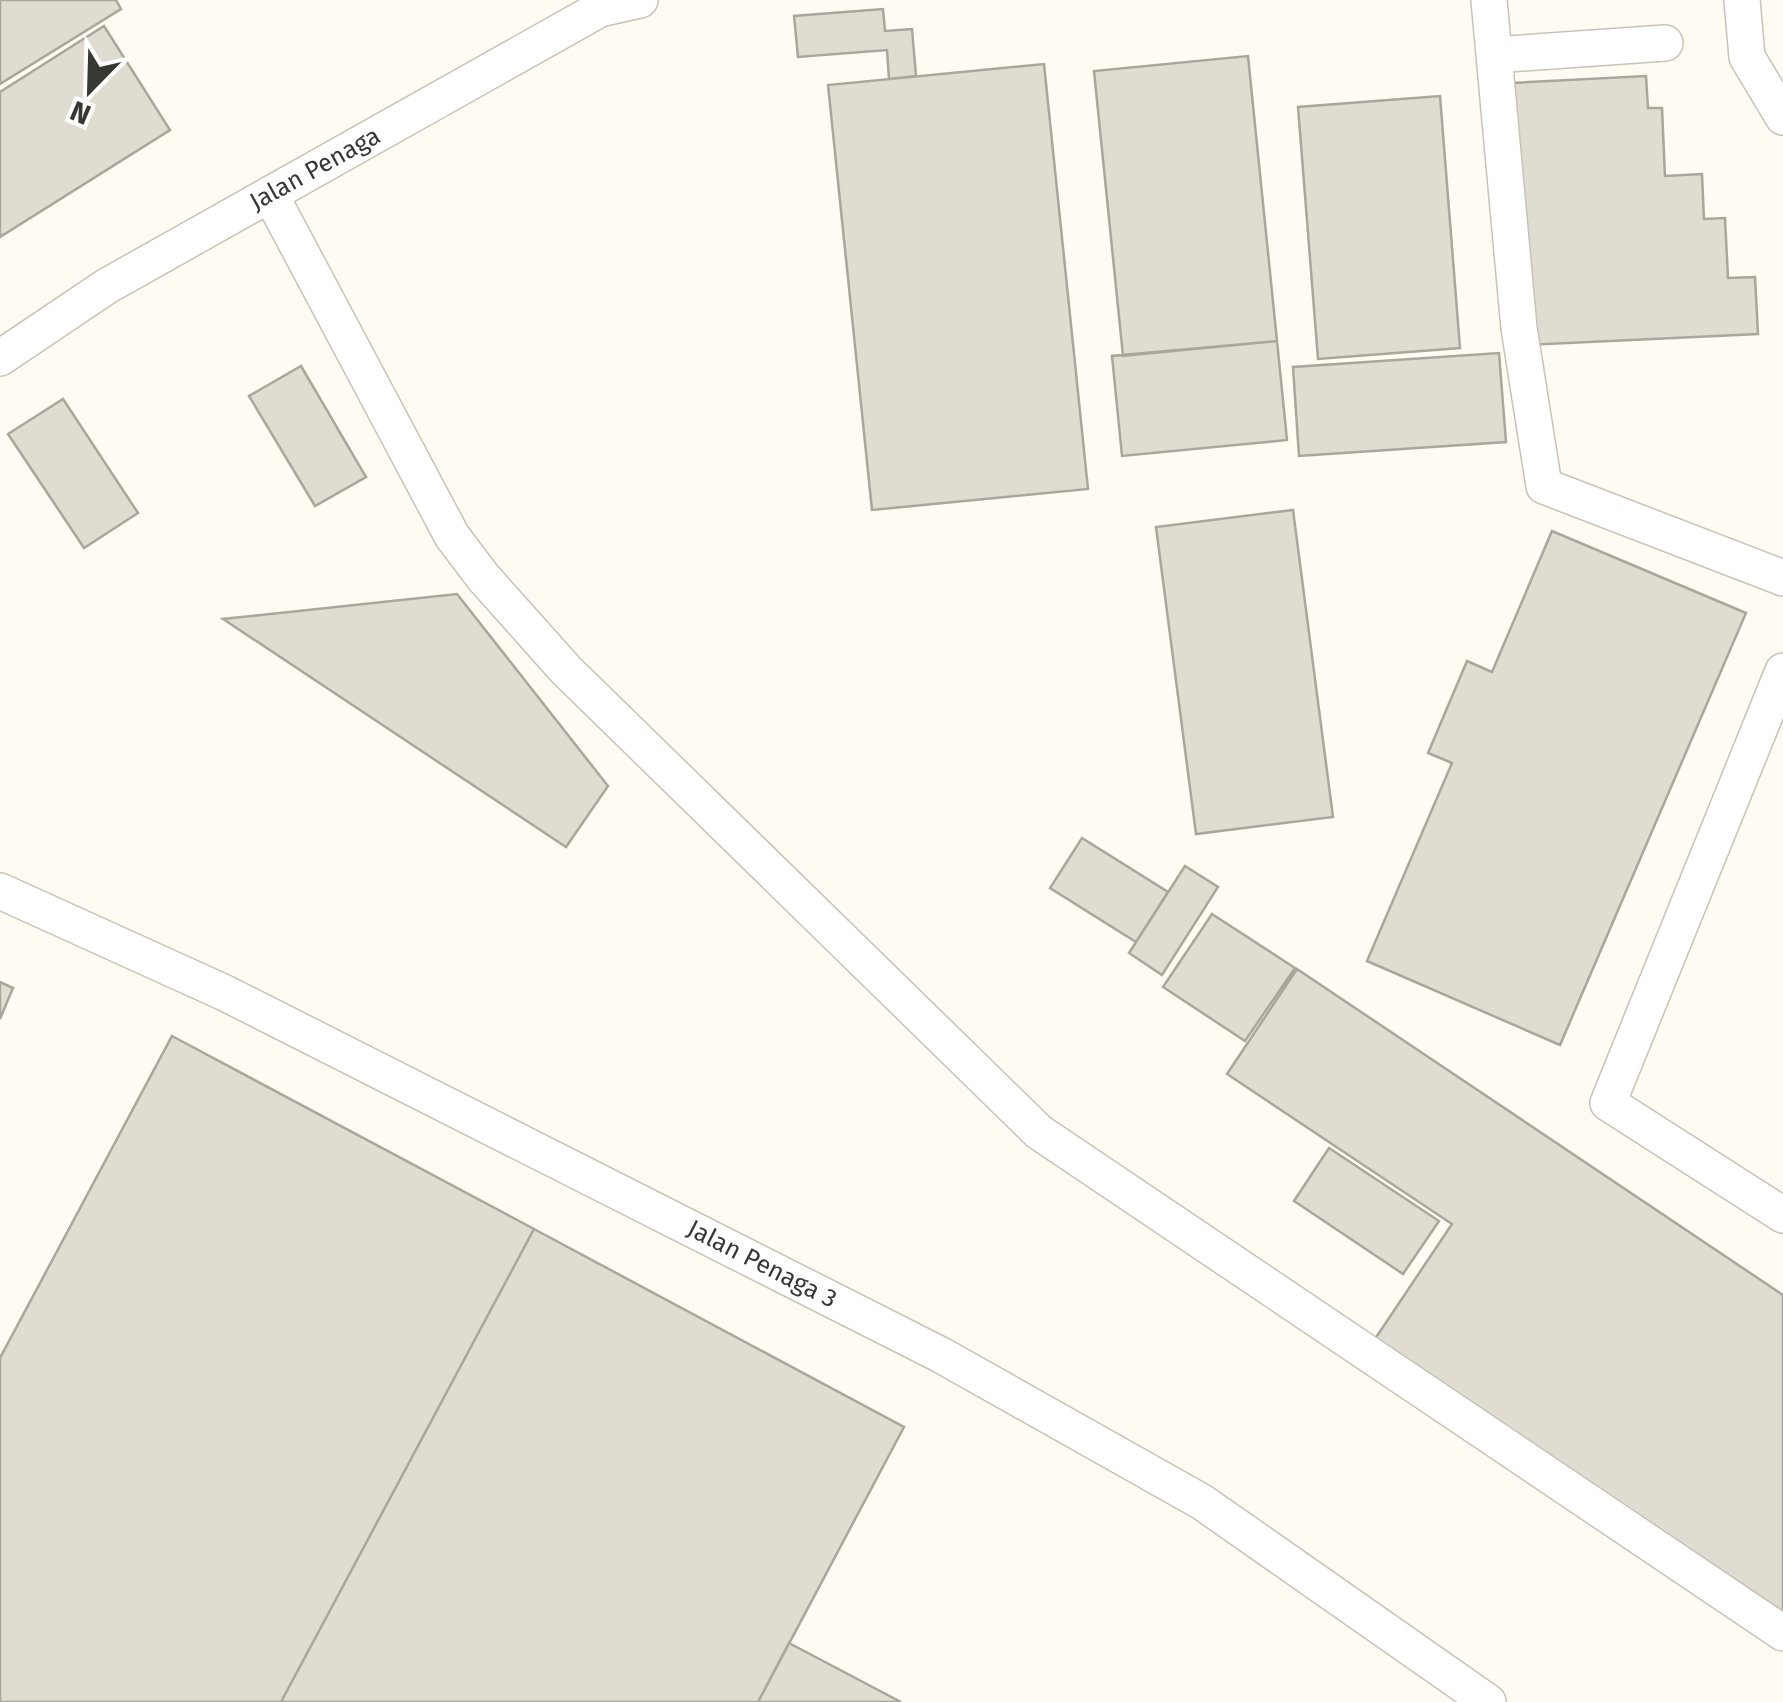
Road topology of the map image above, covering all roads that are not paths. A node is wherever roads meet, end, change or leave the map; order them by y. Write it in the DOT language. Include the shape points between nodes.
graph roads {
  1 [pos="640,0"];
  2 [pos="1489,0"];
  3 [pos="1742,0"];
  4 [pos="597,4"];
  5 [pos="1665,44"];
  6 [pos="1494,55"];
  7 [pos="1783,117"];
  8 [pos="270,194"];
  9 [pos="0,358"];
  10 [pos="1783,578"];
  11 [pos="1783,671"];
  12 [pos="0,891"];
  13 [pos="1783,1215"];
  14 [pos="1783,1633"];
  15 [pos="1488,1702"];
  1 -- 4 [label="street, Jalan Penaga"];
  2 -- 6 [label="street"];
  3 -- 7 [label="street" via="1748,58"];
  4 -- 8 [label="street, Jalan Penaga"];
  5 -- 6 [label="street"];
  6 -- 10 [label="street" via="1519,328 1544,486"];
  8 -- 9 [label="street, Jalan Penaga" via="106,286"];
  8 -- 14 [label="street" via="452,536 483,577 565,669 1040,1132"];
  11 -- 13 [label="street" via="1608,1103"];
  12 -- 15 [label="street, Jalan Penaga 3" via="225,992 941,1354 1202,1502"];
}
